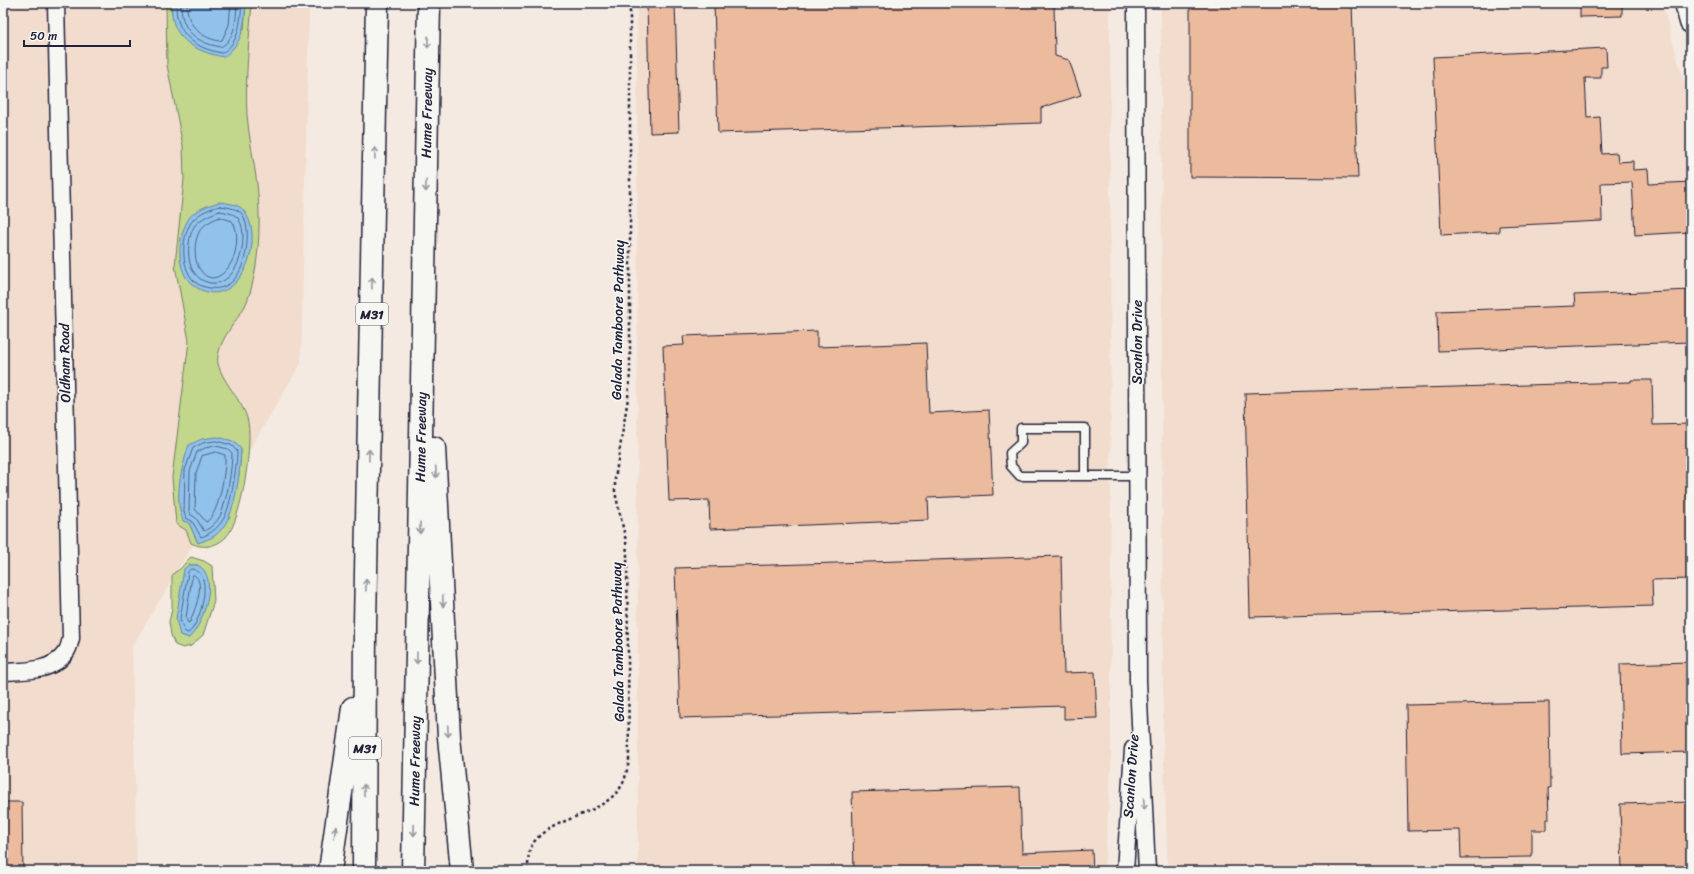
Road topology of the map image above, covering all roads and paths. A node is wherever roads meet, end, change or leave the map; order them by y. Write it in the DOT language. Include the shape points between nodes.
graph roads {
  1 [pos="56,3"];
  2 [pos="377,3"];
  3 [pos="429,3"];
  4 [pos="630,3"];
  5 [pos="1136,3"];
  6 [pos="1686,3"];
  7 [pos="1691,22"];
  8 [pos="424,279"];
  9 [pos="1085,476"];
  10 [pos="1138,476"];
  11 [pos="366,624"];
  12 [pos="3,672"];
  13 [pos="1138,681"];
  14 [pos="330,871"];
  15 [pos="364,871"];
  16 [pos="413,871"];
  17 [pos="462,871"];
  18 [pos="528,871"];
  19 [pos="1125,871"];
  20 [pos="1147,871"];
  1 -- 12 [label="street, Oldham Road" via="71,638 67,652 58,662 46,668 25,672"];
  11 -- 2 [label="main road, M31, one-way"];
  3 -- 8 [label="main road, Hume Freeway, one-way"];
  4 -- 18 [label="path, Galada Tamboore Pathway" via="630,372 615,479 615,492 627,555 629,761 622,784 615,794 602,805 543,833 534,842 529,854"];
  5 -- 10 [label="street, Scanlon Drive"];
  6 -- 7 [label="main road"];
  8 -- 16 [label="main road, Hume Freeway, one-way"];
  8 -- 17 [label="main road, one-way" via="449,737"];
  9 -- 9 [label="lane" via="1020,476 1011,466 1010,453 1021,442 1021,428 1085,428"];
  9 -- 10 [label="lane"];
  10 -- 13 [label="street, Scanlon Drive"];
  14 -- 11 [label="main road, one-way"];
  15 -- 11 [label="main road, M31, one-way"];
  13 -- 19 [label="street, Scanlon Drive"];
  13 -- 20 [label="street, Scanlon Drive, one-way"];
}
